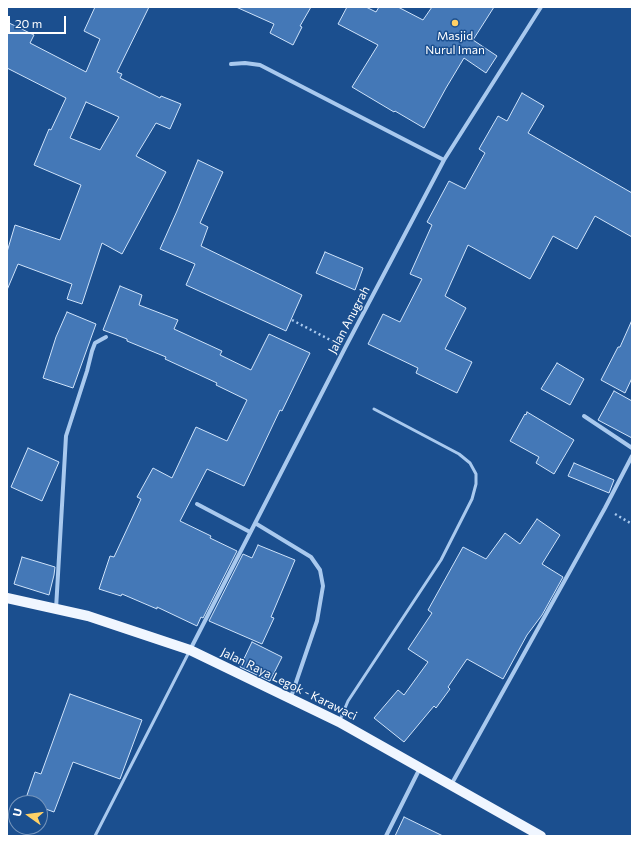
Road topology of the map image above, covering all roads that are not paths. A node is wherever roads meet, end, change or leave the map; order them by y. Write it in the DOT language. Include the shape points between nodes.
graph roads {
  1 [pos="541,7"];
  2 [pos="231,64"];
  3 [pos="444,160"];
  4 [pos="106,337"];
  5 [pos="374,409"];
  6 [pos="584,416"];
  7 [pos="632,448"];
  8 [pos="632,456"];
  9 [pos="197,504"];
  10 [pos="255,523"];
  11 [pos="250,532"];
  12 [pos="7,598"];
  13 [pos="56,609"];
  14 [pos="190,650"];
  15 [pos="290,698"];
  16 [pos="339,722"];
  17 [pos="420,768"];
  18 [pos="451,786"];
  19 [pos="95,836"];
  20 [pos="386,836"];
  21 [pos="541,836"];
  1 -- 3 [label="street, Jalan Anugrah"];
  2 -- 3 [label="street" via="260,65"];
  3 -- 10 [label="street, Jalan Anugrah"];
  4 -- 13 [label="street" via="95,343 66,436"];
  5 -- 16 [label="lane" via="459,454 470,463 476,474 476,484 472,499 441,560 348,701"];
  6 -- 7 [label="street"];
  8 -- 18 [label="street"];
  9 -- 11 [label="street"];
  10 -- 11 [label="street, Jalan Anugrah"];
  10 -- 15 [label="street" via="311,557 320,570 323,586 317,621"];
  11 -- 14 [label="street, Jalan Anugrah"];
  12 -- 13 [label="main road, Jalan Raya Legok - Karawaci"];
  13 -- 14 [label="main road, Jalan Raya Legok - Karawaci" via="88,616"];
  14 -- 15 [label="main road, Jalan Raya Legok - Karawaci"];
  14 -- 19 [label="lane"];
  15 -- 16 [label="main road, Jalan Raya Legok - Karawaci"];
  16 -- 17 [label="main road, Jalan Raya Legok - Karawaci"];
  17 -- 18 [label="main road, Jalan Raya Legok - Karawaci"];
  17 -- 20 [label="street"];
  18 -- 21 [label="main road, Jalan Raya Legok - Karawaci"];
}
